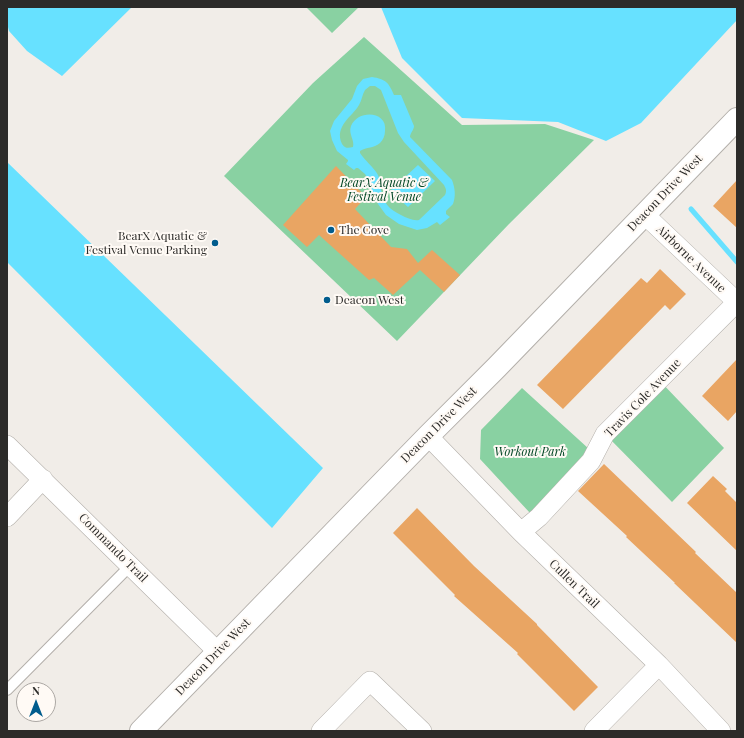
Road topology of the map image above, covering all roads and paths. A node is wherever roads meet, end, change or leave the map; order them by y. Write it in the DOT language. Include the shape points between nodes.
graph roads {
  1 [pos="737,119"];
  2 [pos="645,215"];
  3 [pos="737,302"];
  4 [pos="428,436"];
  5 [pos="7,445"];
  6 [pos="43,479"];
  7 [pos="7,517"];
  8 [pos="521,532"];
  9 [pos="130,566"];
  10 [pos="218,652"];
  11 [pos="659,665"];
  12 [pos="7,690"];
  13 [pos="141,731"];
  14 [pos="321,731"];
  15 [pos="422,731"];
  16 [pos="594,731"];
  17 [pos="721,731"];
  1 -- 2 [label="street, Deacon Drive West"];
  2 -- 3 [label="street, Airborne Avenue"];
  2 -- 4 [label="street, Deacon Drive West"];
  3 -- 8 [label="street, Travis Cole Avenue" via="605,434 591,461 539,518"];
  4 -- 8 [label="street, Cullen Trail"];
  4 -- 10 [label="street, Deacon Drive West"];
  5 -- 6 [label="street, Commando Trail"];
  6 -- 7 [label="street"];
  6 -- 9 [label="street, Commando Trail"];
  8 -- 11 [label="street, Cullen Trail"];
  9 -- 10 [label="street, Commando Trail"];
  9 -- 12 [label="lane"];
  10 -- 13 [label="street, Deacon Drive West"];
  11 -- 16 [label="street"];
  11 -- 17 [label="street, Cullen Trail"];
  14 -- 15 [label="street" via="370,681"];
}
